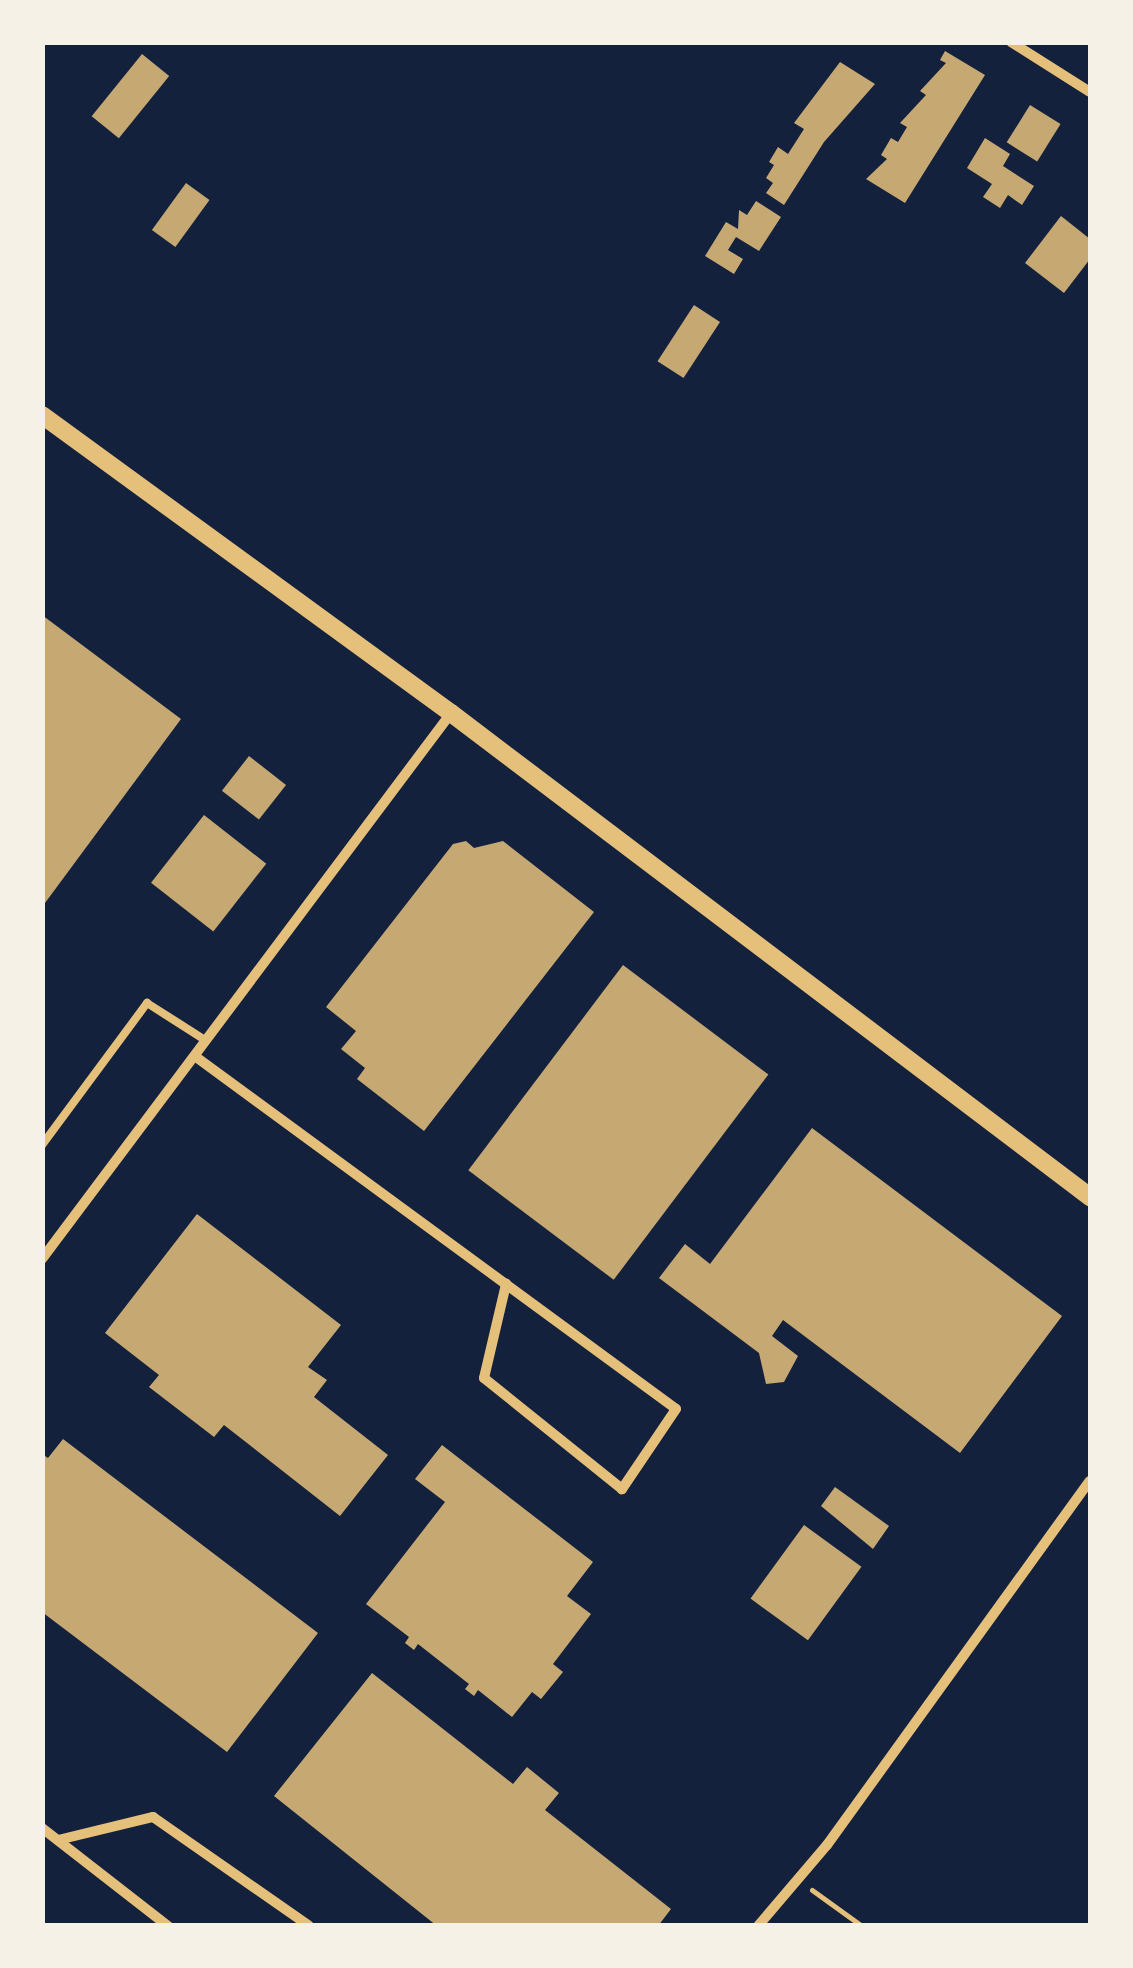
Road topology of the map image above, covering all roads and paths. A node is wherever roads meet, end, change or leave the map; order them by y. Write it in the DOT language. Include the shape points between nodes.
graph roads {
  1 [pos="1011,42"];
  2 [pos="1090,92"];
  3 [pos="42,415"];
  4 [pos="451,713"];
  5 [pos="205,1040"];
  6 [pos="196,1056"];
  7 [pos="42,1145"];
  8 [pos="1089,1197"];
  9 [pos="42,1259"];
  10 [pos="506,1284"];
  11 [pos="1090,1481"];
  12 [pos="42,1828"];
  13 [pos="58,1840"];
  14 [pos="798,1880"];
  15 [pos="168,1926"];
  16 [pos="309,1926"];
  17 [pos="758,1926"];
  18 [pos="862,1926"];
  1 -- 2 [label="street"];
  3 -- 4 [label="street"];
  4 -- 5 [label="street"];
  4 -- 8 [label="street"];
  5 -- 6 [label="street"];
  5 -- 7 [label="lane" via="147,1002"];
  6 -- 9 [label="street"];
  6 -- 10 [label="street"];
  10 -- 10 [label="street" via="676,1409 622,1489 484,1378"];
  11 -- 14 [label="street"];
  12 -- 13 [label="street"];
  13 -- 15 [label="street"];
  13 -- 16 [label="street" via="154,1817"];
  14 -- 17 [label="street"];
  14 -- 18 [label="path"];
}
